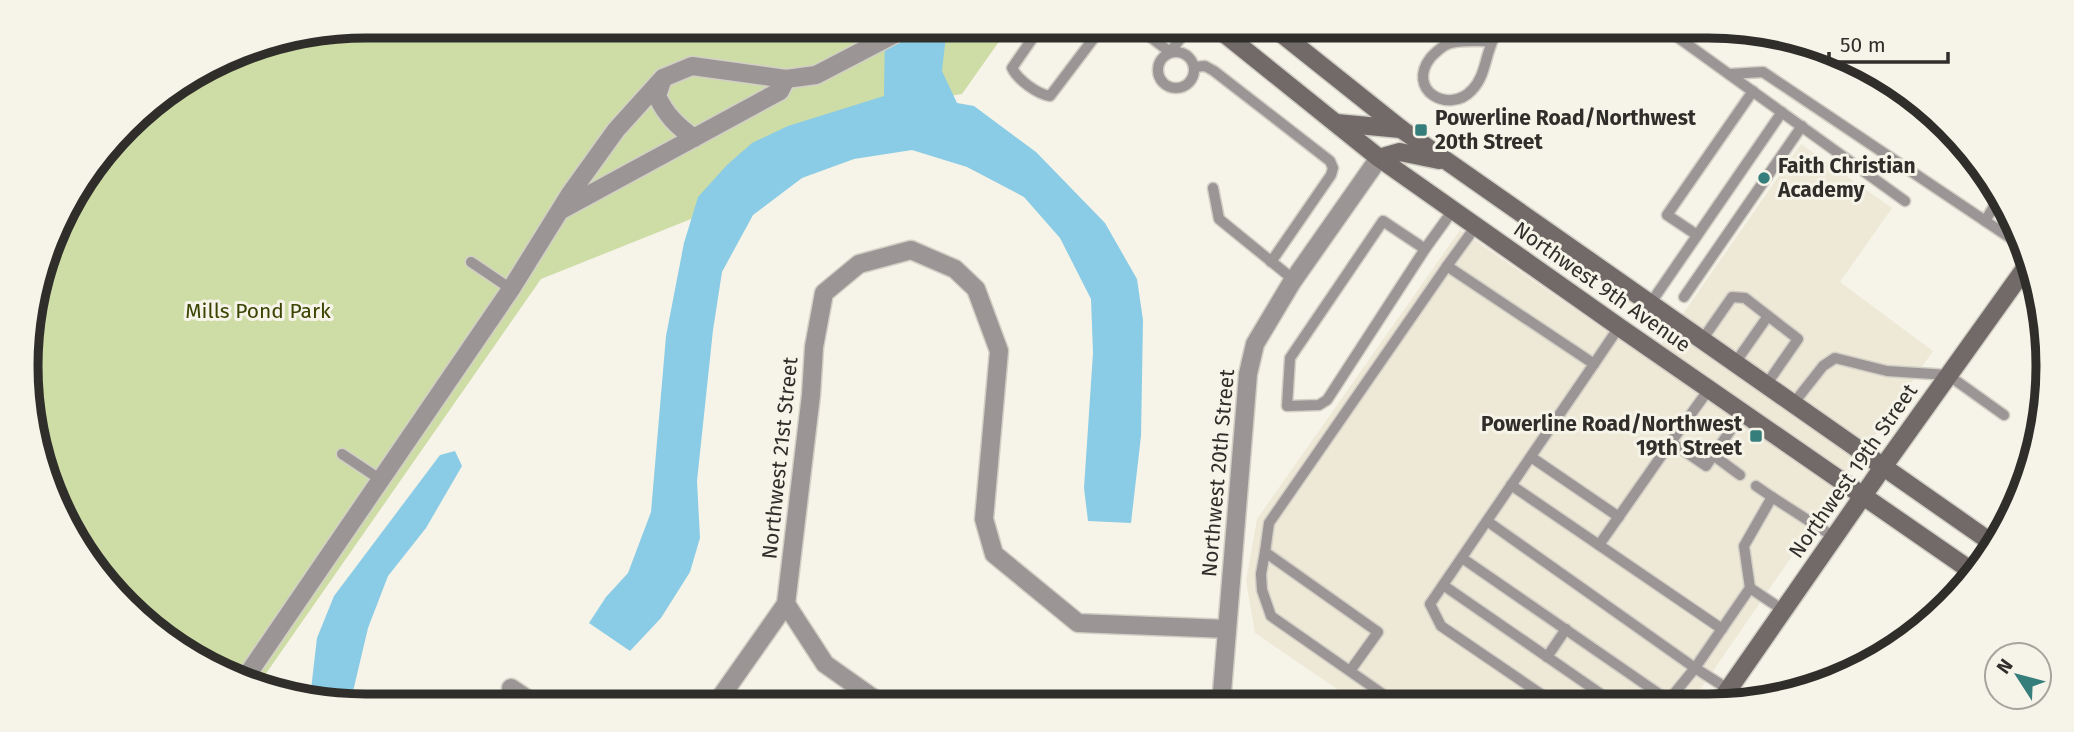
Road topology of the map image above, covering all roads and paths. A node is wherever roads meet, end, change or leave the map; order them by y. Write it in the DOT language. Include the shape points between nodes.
graph roads {
  1 [pos="885,38"];
  2 [pos="1033,38"];
  3 [pos="1094,38"];
  4 [pos="1152,38"];
  5 [pos="1181,38"];
  6 [pos="1230,38"];
  7 [pos="1287,38"];
  8 [pos="1494,38"];
  9 [pos="1679,38"];
  10 [pos="1492,41"];
  11 [pos="1170,52"];
  12 [pos="1194,67"];
  13 [pos="1729,74"];
  14 [pos="663,78"];
  15 [pos="786,79"];
  16 [pos="1753,91"];
  17 [pos="1782,112"];
  18 [pos="1336,123"];
  19 [pos="1802,126"];
  20 [pos="1401,130"];
  21 [pos="694,138"];
  22 [pos="1380,158"];
  23 [pos="1446,161"];
  24 [pos="1213,188"];
  25 [pos="1905,201"];
  26 [pos="1994,206"];
  27 [pos="1453,210"];
  28 [pos="558,212"];
  29 [pos="1985,221"];
  30 [pos="1476,226"];
  31 [pos="1697,235"];
  32 [pos="2009,237"];
  33 [pos="1424,249"];
  34 [pos="471,262"];
  35 [pos="1271,262"];
  36 [pos="1447,266"];
  37 [pos="2022,273"];
  38 [pos="1294,280"];
  39 [pos="511,289"];
  40 [pos="1684,297"];
  41 [pos="1650,304"];
  42 [pos="1768,316"];
  43 [pos="1619,327"];
  44 [pos="1702,340"];
  45 [pos="1735,363"];
  46 [pos="1594,364"];
  47 [pos="1948,375"];
  48 [pos="1766,385"];
  49 [pos="1709,389"];
  50 [pos="1793,404"];
  51 [pos="1743,412"];
  52 [pos="2004,415"];
  53 [pos="1671,442"];
  54 [pos="342,454"];
  55 [pos="1713,455"];
  56 [pos="1531,457"];
  57 [pos="1883,467"];
  58 [pos="1740,475"];
  59 [pos="381,480"];
  60 [pos="1511,485"];
  61 [pos="1756,486"];
  62 [pos="1863,495"];
  63 [pos="1772,497"];
  64 [pos="1619,517"];
  65 [pos="1487,521"];
  66 [pos="1834,537"];
  67 [pos="1986,539"];
  68 [pos="1600,545"];
  69 [pos="1265,552"];
  70 [pos="1462,558"];
  71 [pos="1966,567"];
  72 [pos="1443,585"];
  73 [pos="1750,588"];
  74 [pos="786,604"];
  75 [pos="1783,610"];
  76 [pos="1227,629"];
  77 [pos="1566,629"];
  78 [pos="1722,629"];
  79 [pos="1547,657"];
  80 [pos="1695,668"];
  81 [pos="1350,671"];
  82 [pos="249,672"];
  83 [pos="511,688"];
  84 [pos="1721,693"];
  85 [pos="1726,693"];
  86 [pos="520,694"];
  87 [pos="723,694"];
  88 [pos="867,694"];
  89 [pos="1221,694"];
  90 [pos="1383,694"];
  91 [pos="1541,694"];
  92 [pos="1601,694"];
  93 [pos="1659,694"];
  94 [pos="1674,694"];
  1 -- 15 [label="street" via="816,75"];
  2 -- 3 [label="lane" via="1012,68 1050,96"];
  4 -- 11 [label="lane"];
  5 -- 11 [label="lane"];
  6 -- 18 [label="main road, Northwest 9th Avenue"];
  7 -- 20 [label="main road, Northwest 9th Avenue"];
  8 -- 10 [label="lane"];
  9 -- 13 [label="lane"];
  10 -- 10 [label="lane" via="1449,43 1434,54 1424,66 1422,81 1429,93 1442,100 1471,92 1481,78"];
  11 -- 12 [label="lane" via="1183,52"];
  11 -- 12 [label="lane" via="1158,64 1158,76 1166,85 1178,88 1189,83"];
  12 -- 35 [label="lane" via="1214,71 1330,161 1333,168"];
  13 -- 16 [label="lane"];
  13 -- 29 [label="lane" via="1763,72"];
  14 -- 15 [label="street" via="692,65"];
  14 -- 21 [label="street" via="657,96 663,108"];
  14 -- 28 [label="street" via="616,130"];
  15 -- 21 [label="street" via="779,91"];
  16 -- 17 [label="lane"];
  16 -- 31 [label="lane" via="1667,215"];
  17 -- 19 [label="lane"];
  17 -- 31 [label="lane"];
  18 -- 20 [label="main road"];
  18 -- 22 [label="main road, Northwest 9th Avenue"];
  19 -- 25 [label="lane"];
  19 -- 40 [label="lane"];
  20 -- 23 [label="main road, Northwest 9th Avenue"];
  21 -- 28 [label="street"];
  22 -- 23 [label="main road" via="1401,152"];
  22 -- 27 [label="main road, Northwest 9th Avenue"];
  22 -- 38 [label="street, Northwest 20th Street"];
  23 -- 41 [label="main road, Northwest 9th Avenue"];
  24 -- 35 [label="lane" via="1219,219"];
  26 -- 29 [label="lane"];
  27 -- 30 [label="main road, Northwest 9th Avenue"];
  27 -- 33 [label="lane"];
  28 -- 39 [label="street"];
  29 -- 32 [label="lane"];
  30 -- 36 [label="lane"];
  30 -- 43 [label="main road, Northwest 9th Avenue"];
  31 -- 41 [label="lane"];
  33 -- 33 [label="lane" via="1383,221 1290,358 1287,406 1319,405 1327,400"];
  34 -- 39 [label="lane"];
  35 -- 38 [label="lane"];
  36 -- 46 [label="lane"];
  36 -- 69 [label="lane" via="1269,523"];
  37 -- 47 [label="main road, Northwest 19th Street"];
  38 -- 76 [label="street, Northwest 20th Street" via="1255,344 1248,374"];
  39 -- 59 [label="street"];
  41 -- 44 [label="main road, Northwest 9th Avenue"];
  42 -- 44 [label="lane" via="1745,298 1732,297"];
  42 -- 45 [label="lane"];
  42 -- 48 [label="lane" via="1798,339"];
  43 -- 46 [label="lane"];
  43 -- 49 [label="main road, Northwest 9th Avenue"];
  44 -- 45 [label="main road, Northwest 9th Avenue"];
  45 -- 48 [label="main road, Northwest 9th Avenue"];
  46 -- 56 [label="lane"];
  47 -- 50 [label="lane" via="1887,371 1835,358"];
  47 -- 52 [label="lane"];
  47 -- 57 [label="main road, Northwest 19th Street"];
  48 -- 50 [label="main road, Northwest 9th Avenue"];
  49 -- 51 [label="main road, Northwest 9th Avenue"];
  49 -- 53 [label="lane"];
  50 -- 57 [label="main road, Northwest 9th Avenue"];
  51 -- 55 [label="lane"];
  51 -- 62 [label="main road, Northwest 9th Avenue"];
  53 -- 55 [label="lane" via="1706,466"];
  53 -- 64 [label="lane"];
  54 -- 59 [label="lane"];
  55 -- 58 [label="lane"];
  56 -- 60 [label="lane"];
  56 -- 64 [label="lane"];
  57 -- 62 [label="main road, Northwest 19th Street"];
  57 -- 67 [label="main road, Northwest 9th Avenue"];
  59 -- 82 [label="street"];
  60 -- 65 [label="lane"];
  60 -- 68 [label="lane"];
  61 -- 63 [label="lane"];
  62 -- 66 [label="main road, Northwest 19th Street"];
  62 -- 71 [label="main road, Northwest 9th Avenue"];
  63 -- 66 [label="lane"];
  63 -- 73 [label="lane" via="1744,546"];
  64 -- 68 [label="lane"];
  65 -- 70 [label="lane"];
  65 -- 80 [label="lane"];
  66 -- 75 [label="main road, Northwest 19th Street"];
  68 -- 78 [label="lane"];
  69 -- 81 [label="lane" via="1262,590 1270,616"];
  69 -- 81 [label="lane" via="1378,632"];
  70 -- 72 [label="lane"];
  70 -- 77 [label="lane"];
  72 -- 79 [label="lane"];
  72 -- 91 [label="lane" via="1430,604 1441,626"];
  73 -- 75 [label="lane"];
  73 -- 78 [label="lane"];
  74 -- 76 [label="street, Northwest 21st Street" via="824,293 859,264 911,250 955,269 976,289 999,351 984,519 994,554 1078,623"];
  74 -- 87 [label="street, Northwest 21st Street"];
  74 -- 88 [label="street" via="825,664"];
  75 -- 85 [label="main road, Northwest 19th Street"];
  76 -- 89 [label="street, Northwest 20th Street"];
  77 -- 79 [label="lane"];
  77 -- 93 [label="lane"];
  78 -- 80 [label="lane"];
  79 -- 92 [label="lane"];
  80 -- 84 [label="lane"];
  80 -- 94 [label="lane"];
  81 -- 90 [label="lane"];
  83 -- 86 [label="street"];
}
